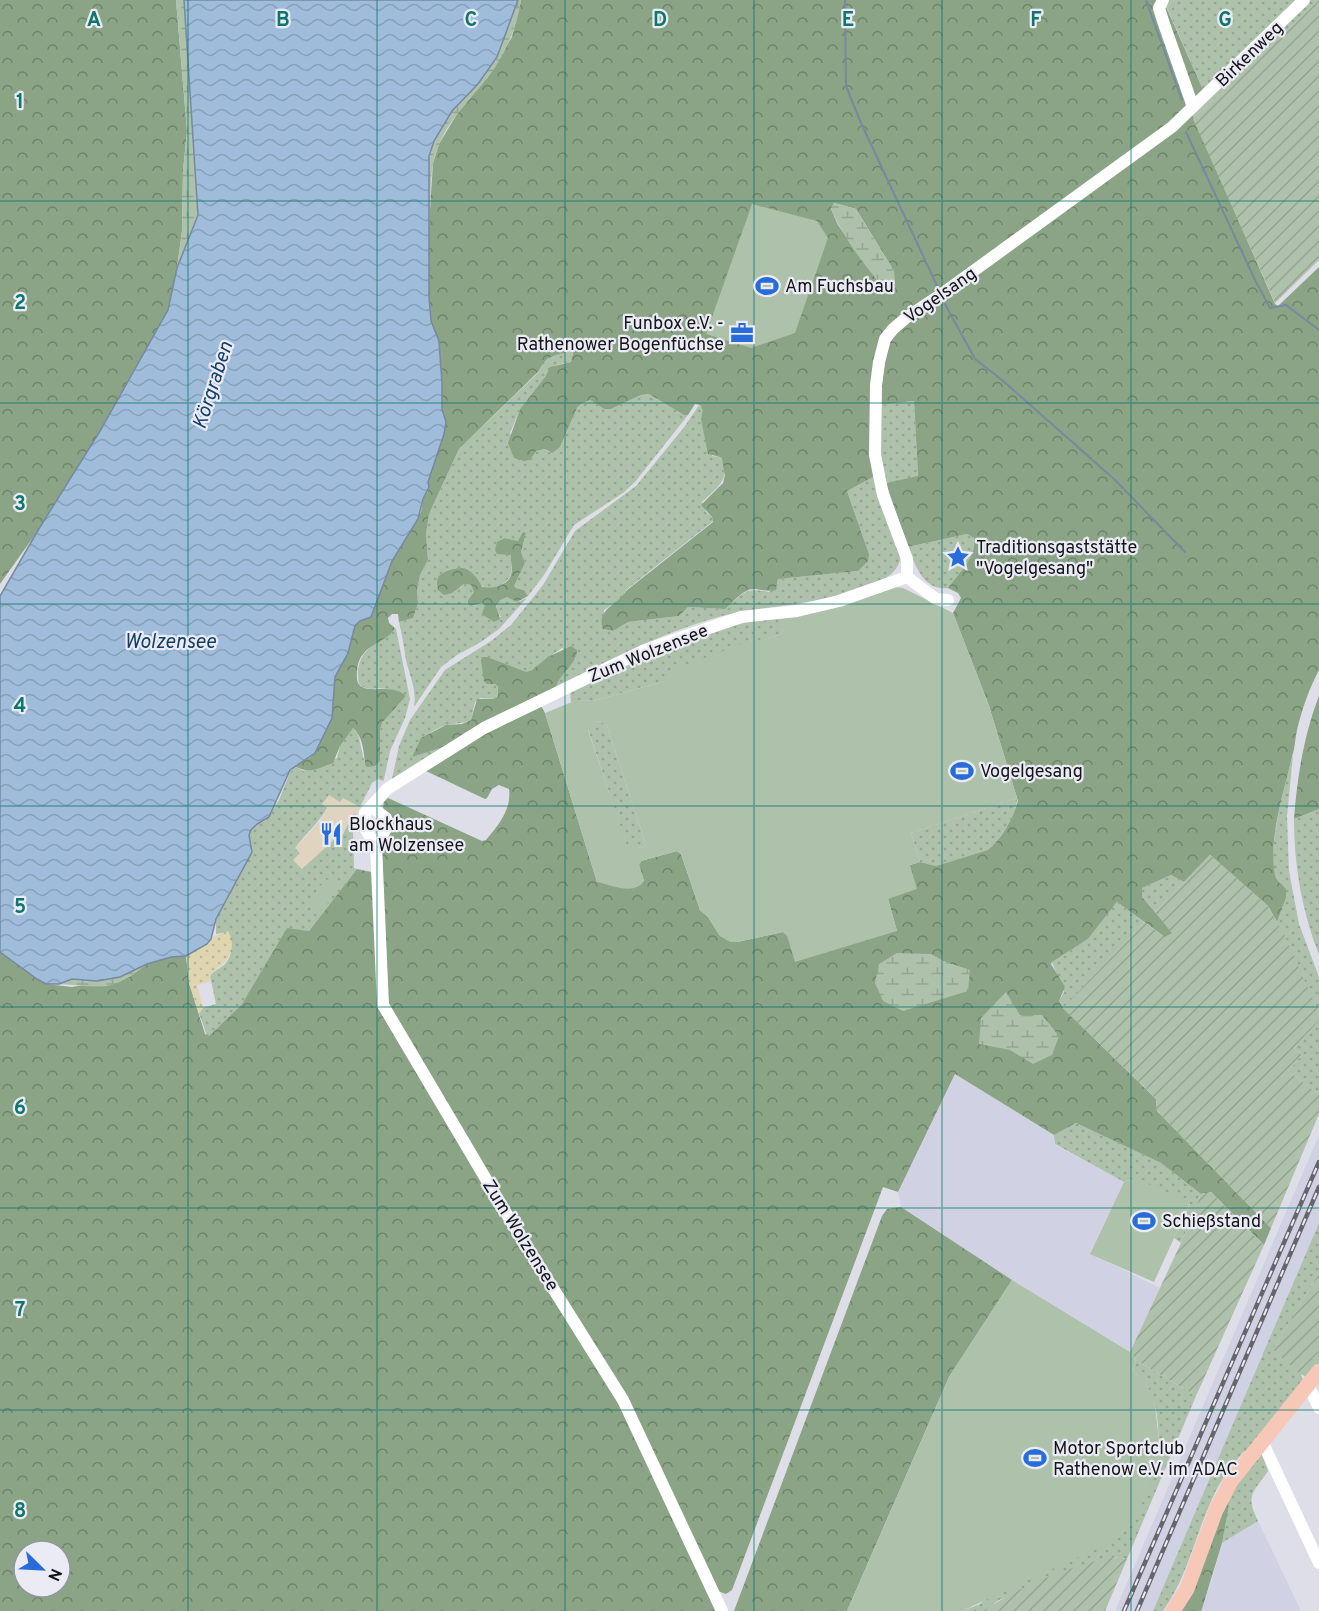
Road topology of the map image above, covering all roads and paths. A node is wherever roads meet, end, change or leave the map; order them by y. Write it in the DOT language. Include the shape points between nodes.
graph roads {
  1 [pos="1163,0"];
  2 [pos="1304,0"];
  3 [pos="1193,107"];
  4 [pos="908,577"];
  5 [pos="948,600"];
  6 [pos="371,807"];
  7 [pos="376,846"];
  8 [pos="1319,1371"];
  9 [pos="1308,1385"];
  10 [pos="1319,1408"];
  11 [pos="1262,1441"];
  12 [pos="1319,1563"];
  13 [pos="722,1611"];
  14 [pos="1173,1611"];
  1 -- 3 [label="street" via="1159,8"];
  2 -- 3 [label="street, Birkenweg"];
  3 -- 4 [label="street, Vogelsang" via="1172,127 908,317 885,339 876,386 875,455 883,495 907,559"];
  4 -- 5 [label="street" via="936,599"];
  4 -- 6 [label="street, Zum Wolzensee" via="839,601 797,611 741,617 645,650 484,728 387,789"];
  6 -- 7 [label="street, Zum Wolzensee" via="365,813 366,830"];
  6 -- 7 [label="street, Zum Wolzensee" via="386,818 387,827"];
  7 -- 13 [label="street, Zum Wolzensee" via="383,1005 623,1400"];
  8 -- 9 [label="main road"];
  9 -- 10 [label="street"];
  9 -- 11 [label="main road"];
  11 -- 12 [label="street"];
  11 -- 14 [label="main road" via="1222,1497 1187,1588"];
}
